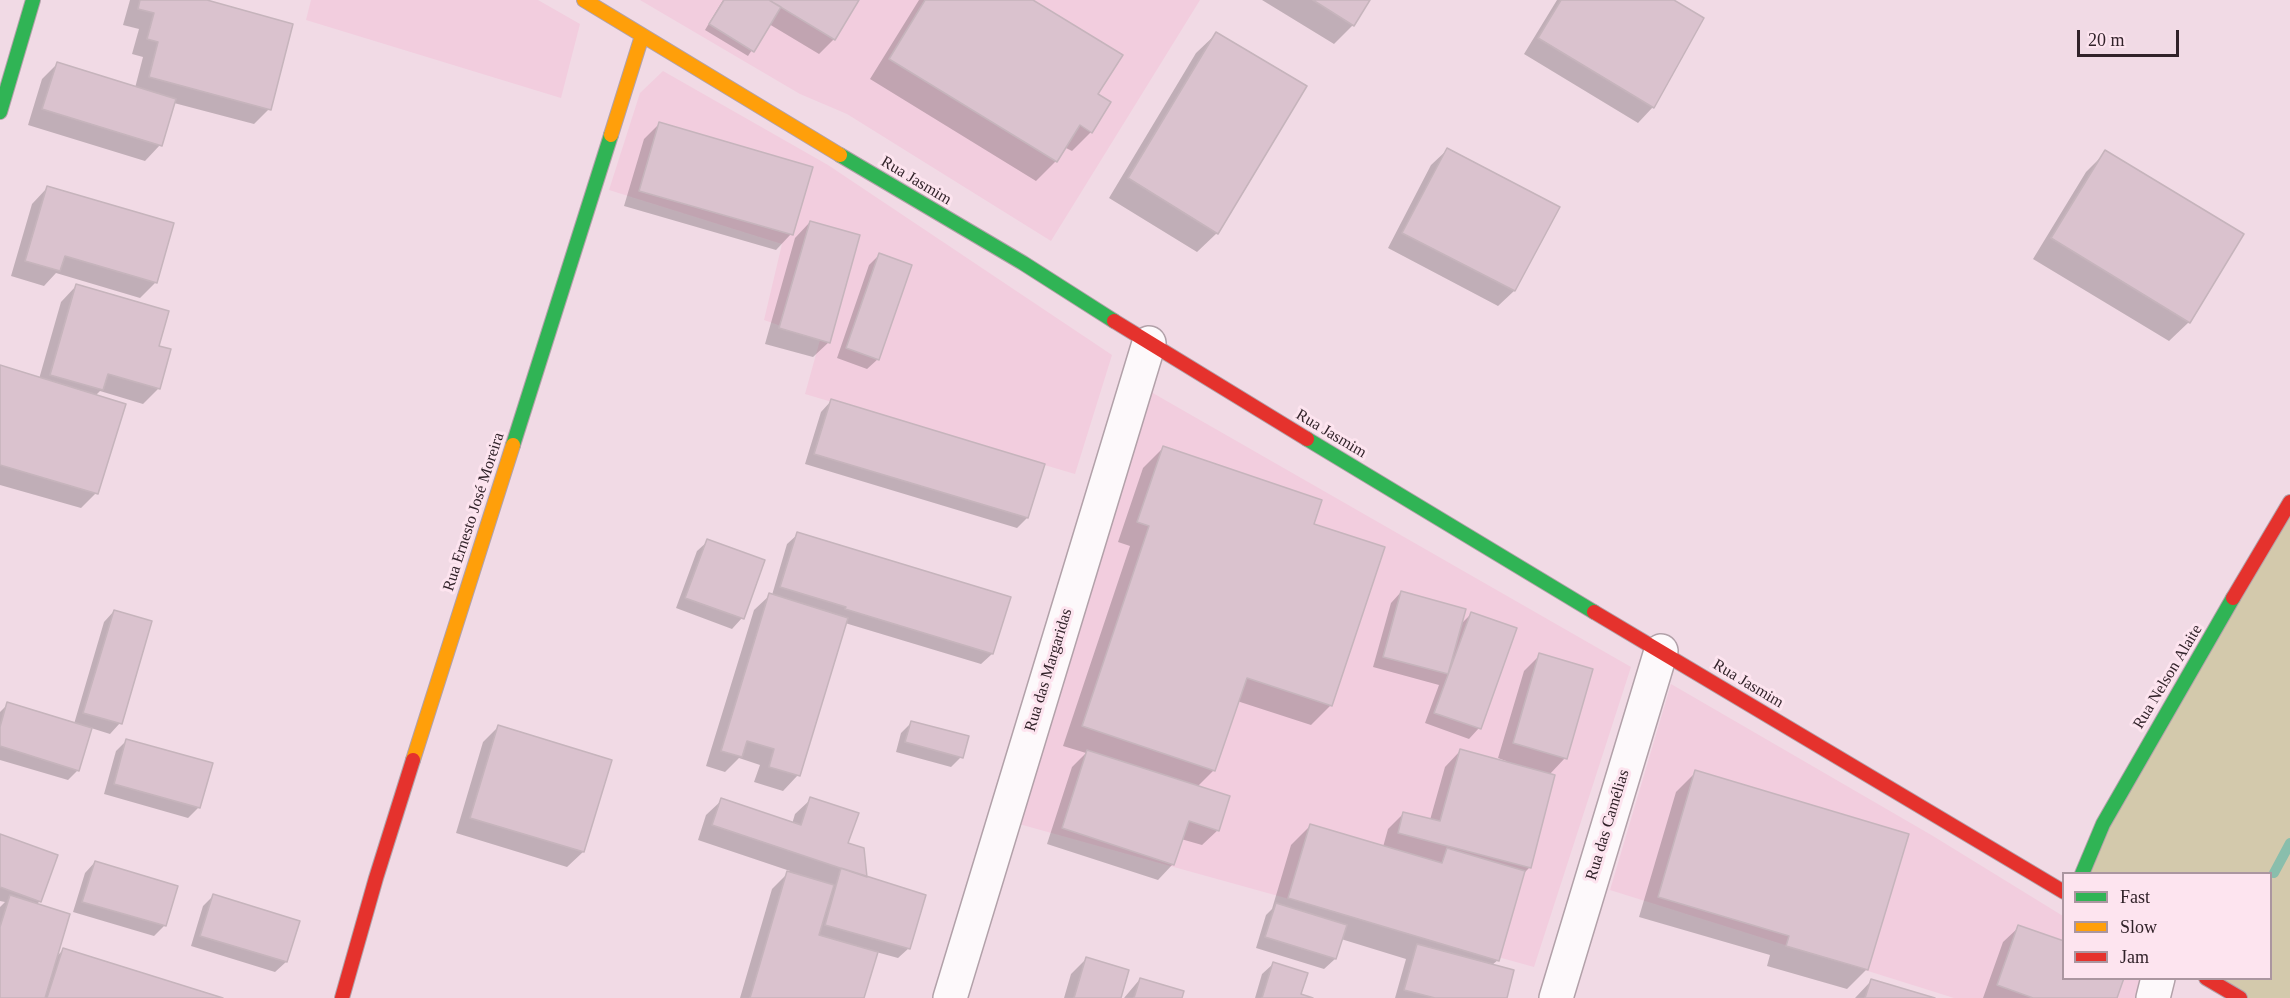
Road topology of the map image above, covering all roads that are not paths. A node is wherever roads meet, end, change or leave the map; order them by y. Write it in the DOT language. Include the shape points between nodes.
graph roads {
  1 [pos="33,0"];
  2 [pos="584,0"];
  3 [pos="642,36"];
  4 [pos="0,112"];
  5 [pos="1149,343"];
  6 [pos="2290,502"];
  7 [pos="1661,651"];
  8 [pos="2082,872"];
  9 [pos="2062,891"];
  10 [pos="2158,980"];
  11 [pos="2209,980"];
  12 [pos="342,998"];
  13 [pos="950,998"];
  14 [pos="1556,998"];
  15 [pos="2153,998"];
  16 [pos="2240,998"];
  1 -- 4 [label="main road"];
  2 -- 3 [label="main road, Rua Jasmim"];
  3 -- 5 [label="main road, Rua Jasmim" via="1023,263"];
  3 -- 12 [label="main road, Rua Ernesto José Moreira" via="376,878"];
  5 -- 7 [label="main road, Rua Jasmim"];
  5 -- 13 [label="street, Rua das Margaridas"];
  6 -- 8 [label="main road, Rua Nelson Alaite" via="2143,752 2103,824"];
  7 -- 9 [label="main road, Rua Jasmim"];
  7 -- 14 [label="street, Rua das Camélias"];
  10 -- 15 [label="street"];
  11 -- 16 [label="main road"];
}
